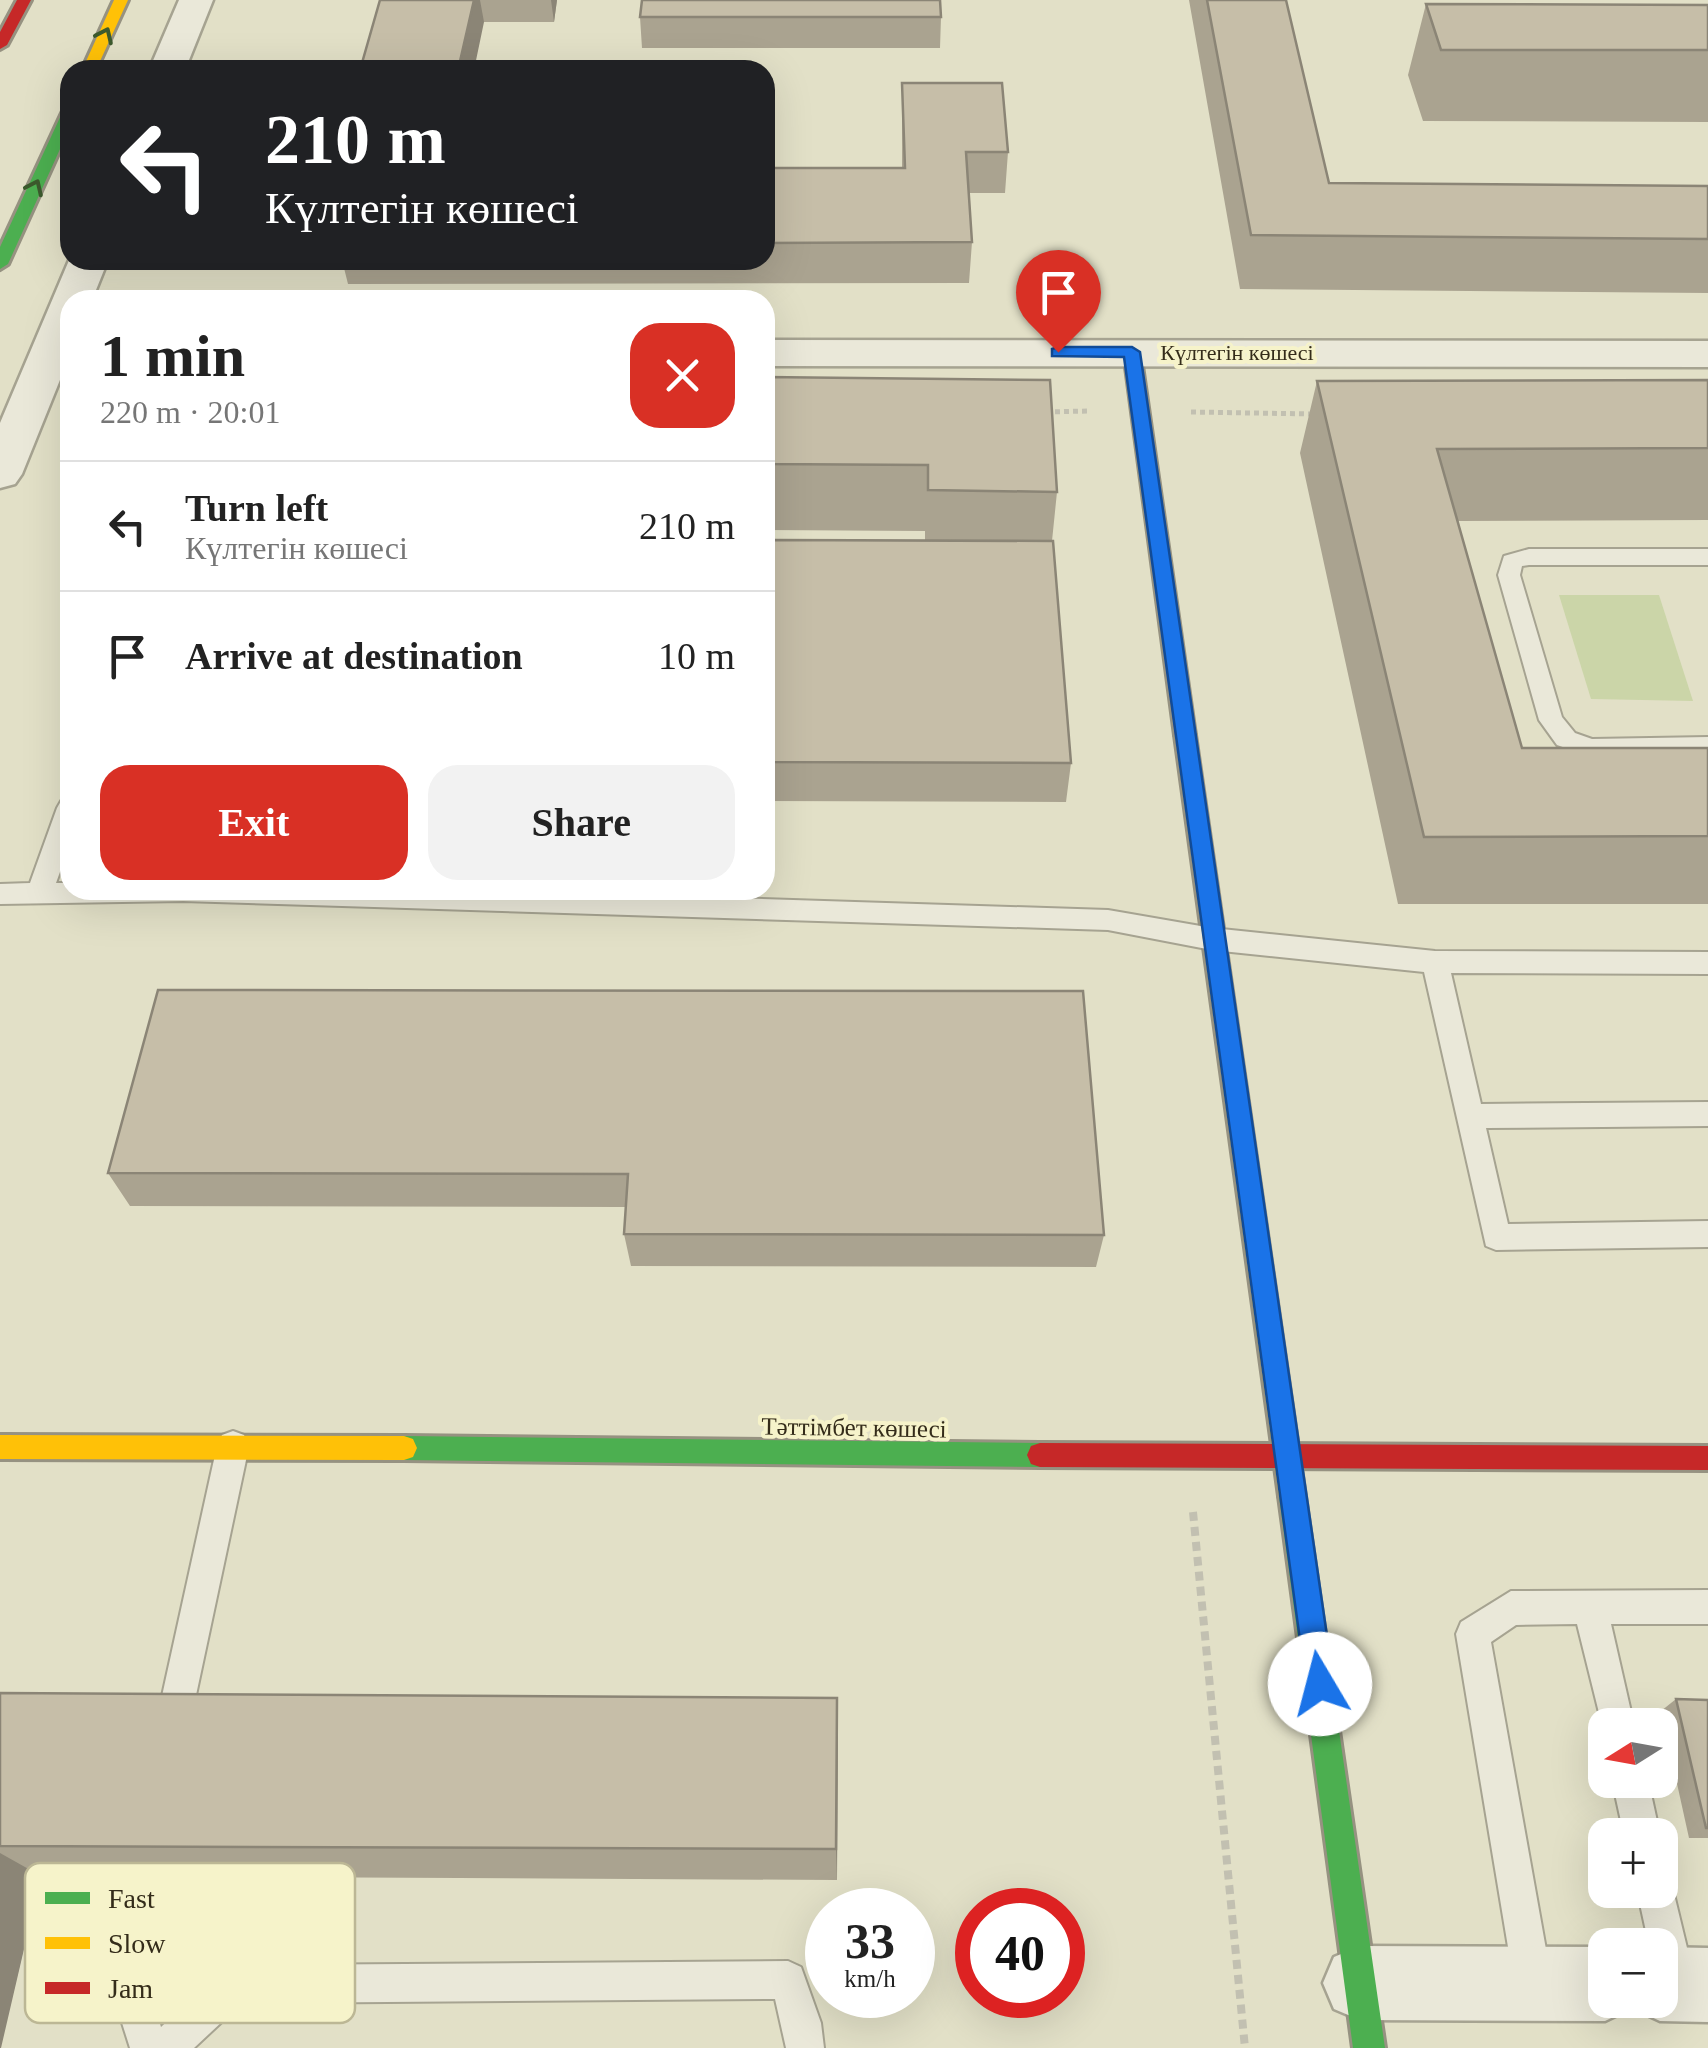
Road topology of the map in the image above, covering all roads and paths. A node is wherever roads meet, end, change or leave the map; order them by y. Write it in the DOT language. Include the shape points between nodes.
graph roads {
  1 [pos="24,0"];
  2 [pos="121,0"];
  3 [pos="196,0"];
  4 [pos="0,45"];
  5 [pos="94,60"];
  6 [pos="171,60"];
  7 [pos="60,134"];
  8 [pos="0,264"];
  9 [pos="775,352"];
  10 [pos="1132,352"];
  11 [pos="1708,354"];
  12 [pos="59,360"];
  13 [pos="0,361"];
  14 [pos="1140,411"];
  15 [pos="1041,412"];
  16 [pos="1332,414"];
  17 [pos="0,474"];
  18 [pos="1708,557"];
  19 [pos="1708,746"];
  20 [pos="60,836"];
  21 [pos="40,892"];
  22 [pos="60,892"];
  23 [pos="0,894"];
  24 [pos="623,900"];
  25 [pos="1212,940"];
  26 [pos="1435,962"];
  27 [pos="1708,963"];
  28 [pos="1708,1114"];
  29 [pos="1468,1116"];
  30 [pos="1708,1234"];
  31 [pos="233,1446"];
  32 [pos="0,1448"];
  33 [pos="1188,1458"];
  34 [pos="1708,1458"];
  35 [pos="1290,1460"];
  36 [pos="1708,1607"];
  37 [pos="1590,1608"];
  38 [pos="1613,1708"];
  39 [pos="164,1766"];
  40 [pos="156,1804"];
  41 [pos="144,1863"];
  42 [pos="1660,1908"];
  43 [pos="355,1983"];
  44 [pos="1533,1984"];
  45 [pos="1588,1984"];
  46 [pos="1682,1985"];
  47 [pos="1365,2016"];
  48 [pos="141,2023"];
  49 [pos="193,2023"];
  50 [pos="149,2048"];
  51 [pos="166,2048"];
  52 [pos="805,2048"];
  53 [pos="1245,2048"];
  1 -- 4 [label="street"];
  5 -- 2 [label="street, one-way"];
  3 -- 6 [label="street"];
  8 -- 7 [label="street, one-way"];
  9 -- 10 [label="street, Күлтегін көшесі"];
  10 -- 11 [label="street, Күлтегін көшесі"];
  10 -- 14 [label="street"];
  12 -- 13 [label="street"];
  12 -- 17 [label="street"];
  14 -- 15 [label="path"];
  14 -- 16 [label="path"];
  14 -- 25 [label="street"];
  18 -- 19 [label="lane" via="1529,557 1512,561 1508,575 1552,720 1566,738 1591,748"];
  20 -- 21 [label="lane"];
  21 -- 22 [label="lane"];
  21 -- 23 [label="lane"];
  24 -- 25 [label="lane" via="1108,920"];
  25 -- 26 [label="lane"];
  25 -- 35 [label="street"];
  26 -- 27 [label="lane"];
  26 -- 29 [label="lane"];
  28 -- 29 [label="lane"];
  29 -- 30 [label="lane" via="1496,1237"];
  31 -- 32 [label="street, Тәттімбет көшесі"];
  31 -- 33 [label="street, Тәттімбет көшесі"];
  31 -- 39 [label="lane"];
  33 -- 35 [label="street, Тәттімбет көшесі"];
  33 -- 53 [label="path"];
  34 -- 35 [label="street, Тәттімбет көшесі"];
  35 -- 47 [label="street"];
  36 -- 37 [label="lane"];
  37 -- 38 [label="lane"];
  37 -- 44 [label="lane" via="1511,1608 1473,1634"];
  40 -- 41 [label="lane"];
  42 -- 46 [label="lane"];
  43 -- 52 [label="lane" via="788,1980"];
  44 -- 45 [label="street"];
  44 -- 47 [label="street"];
  48 -- 50 [label="lane"];
  49 -- 51 [label="lane"];
}
